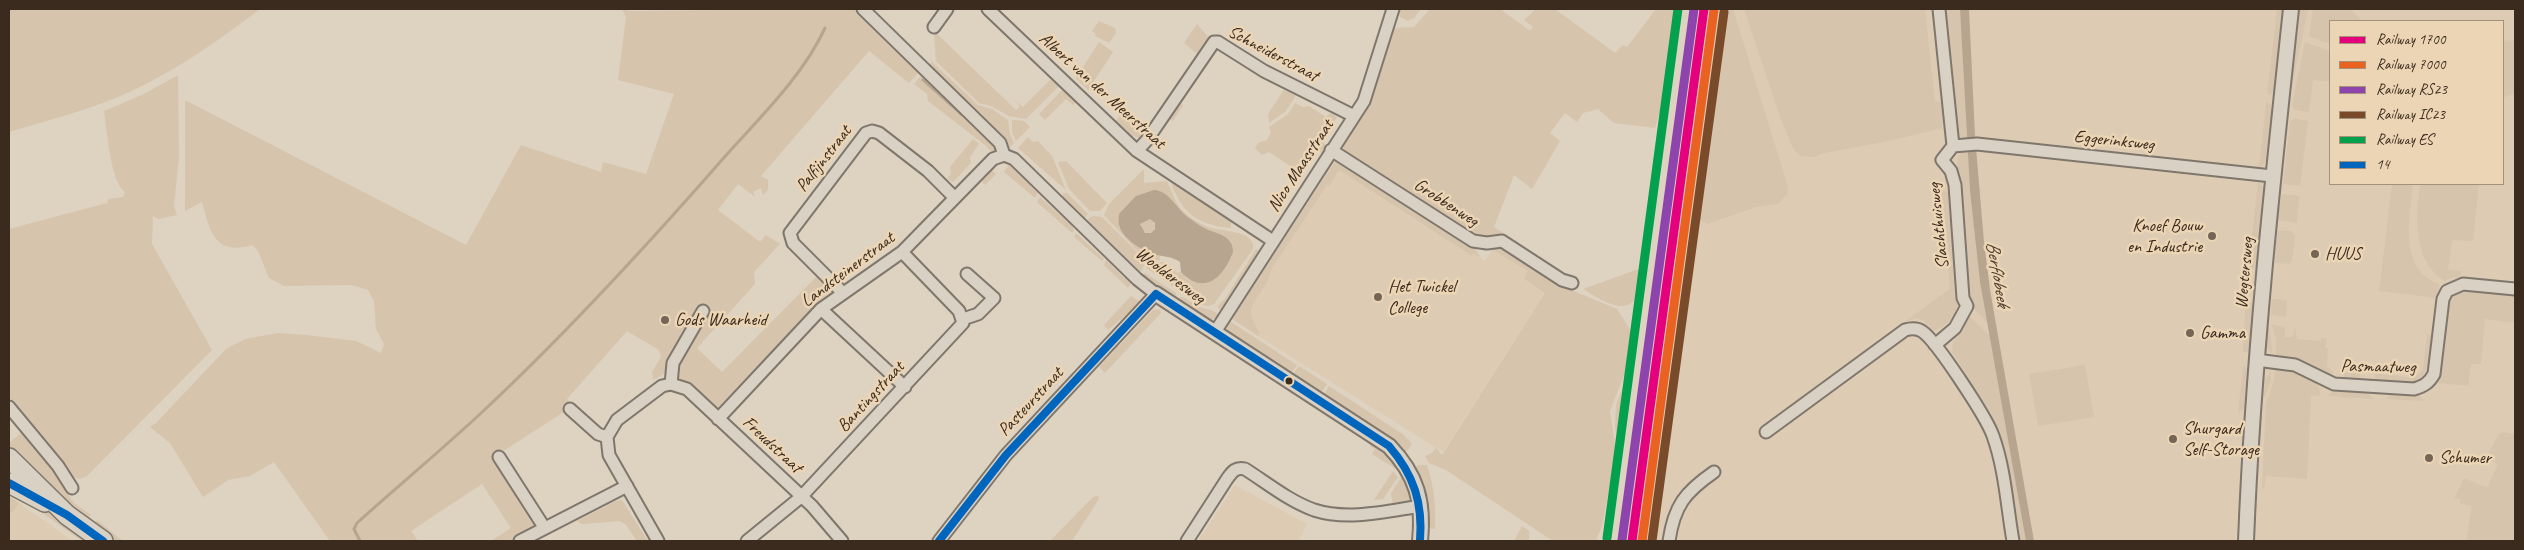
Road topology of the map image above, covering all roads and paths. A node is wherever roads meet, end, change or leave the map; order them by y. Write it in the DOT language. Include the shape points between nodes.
graph roads {
  1 [pos="863,9"];
  2 [pos="947,9"];
  3 [pos="988,9"];
  4 [pos="1393,9"];
  5 [pos="1939,9"];
  6 [pos="2291,9"];
  7 [pos="934,27"];
  8 [pos="1354,116"];
  9 [pos="1953,146"];
  10 [pos="1331,150"];
  11 [pos="1137,151"];
  12 [pos="1004,155"];
  13 [pos="2272,176"];
  14 [pos="954,197"];
  15 [pos="1273,241"];
  16 [pos="902,252"];
  17 [pos="967,274"];
  18 [pos="1572,283"];
  19 [pos="2515,289"];
  20 [pos="842,292"];
  21 [pos="1156,294"];
  22 [pos="821,309"];
  23 [pos="703,311"];
  24 [pos="963,319"];
  25 [pos="1214,332"];
  26 [pos="1935,345"];
  27 [pos="2256,360"];
  28 [pos="671,384"];
  29 [pos="905,387"];
  30 [pos="9,406"];
  31 [pos="570,409"];
  32 [pos="718,419"];
  33 [pos="1766,432"];
  34 [pos="607,437"];
  35 [pos="498,457"];
  36 [pos="9,458"];
  37 [pos="9,470"];
  38 [pos="1714,472"];
  39 [pos="9,482"];
  40 [pos="627,486"];
  41 [pos="72,488"];
  42 [pos="39,489"];
  43 [pos="801,497"];
  44 [pos="1422,506"];
  45 [pos="67,515"];
  46 [pos="544,527"];
  47 [pos="103,541"];
  48 [pos="520,541"];
  49 [pos="658,541"];
  50 [pos="747,541"];
  51 [pos="842,541"];
  52 [pos="939,541"];
  53 [pos="1186,541"];
  54 [pos="1420,541"];
  55 [pos="1669,541"];
  56 [pos="2013,541"];
  57 [pos="2246,541"];
  1 -- 12 [label="street, Woolderesweg" via="1000,143"];
  2 -- 7 [label="street"];
  3 -- 11 [label="street, Albert van der Meerstraat"];
  4 -- 8 [label="street, Nico Maasstraat" via="1368,92"];
  5 -- 9 [label="street, Slachthuisweg"];
  6 -- 13 [label="street, Wegtersweg"];
  8 -- 10 [label="street, Nico Maasstraat"];
  8 -- 11 [label="street, Schneiderstraat" via="1214,42"];
  9 -- 13 [label="street, Eggerinksweg" via="1971,144"];
  9 -- 26 [label="street, Slachthuisweg" via="1942,160 1951,171 1955,185 1966,306 1954,328"];
  10 -- 15 [label="street, Nico Maasstraat"];
  10 -- 18 [label="street, Grobbenweg" via="1473,241 1502,241 1562,280"];
  11 -- 15 [label="street, Albert van der Meerstraat"];
  12 -- 14 [label="street, Landsteinerstraat" via="993,159"];
  12 -- 21 [label="street, Woolderesweg" via="1014,159"];
  13 -- 27 [label="street, Wegtersweg"];
  14 -- 16 [label="street, Landsteinerstraat"];
  14 -- 20 [label="street, Palfijnstraat" via="928,171 879,133 872,131 866,134 790,233 793,243"];
  15 -- 25 [label="street, Nico Maasstraat"];
  16 -- 20 [label="street, Landsteinerstraat"];
  16 -- 24 [label="street" via="960,311"];
  17 -- 24 [label="street, Bantingstraat" via="994,298 978,314"];
  19 -- 27 [label="street, Pasmaatweg" via="2463,284 2447,291 2434,374 2421,387 2334,384 2295,365"];
  20 -- 22 [label="street, Landsteinerstraat"];
  21 -- 25 [label="street, Woolderesweg"];
  21 -- 52 [label="street, Pasteurstraat" via="1006,454"];
  22 -- 29 [label="street"];
  22 -- 32 [label="street, Landsteinerstraat"];
  23 -- 28 [label="street" via="673,363"];
  24 -- 29 [label="street, Bantingstraat" via="960,327"];
  25 -- 44 [label="street, Woolderesweg" via="1389,446 1407,469"];
  26 -- 33 [label="street" via="1918,329 1905,330"];
  26 -- 56 [label="street" via="1982,413 1993,435"];
  27 -- 57 [label="street, Wegtersweg"];
  28 -- 32 [label="street, Freudstraat" via="687,389"];
  28 -- 34 [label="street" via="662,386 617,420"];
  29 -- 43 [label="street, Bantingstraat"];
  30 -- 41 [label="street"];
  31 -- 34 [label="street" via="598,434"];
  32 -- 43 [label="street, Freudstraat"];
  34 -- 40 [label="street" via="610,454"];
  35 -- 46 [label="street"];
  36 -- 42 [label="main road"];
  37 -- 42 [label="main road"];
  38 -- 55 [label="street" via="1686,495 1678,507"];
  39 -- 45 [label="main road"];
  40 -- 46 [label="street"];
  40 -- 49 [label="street"];
  42 -- 45 [label="main road"];
  43 -- 50 [label="street, Bantingstraat"];
  43 -- 51 [label="street, Freudstraat"];
  44 -- 53 [label="street" via="1357,514 1317,511 1239,468 1227,479"];
  44 -- 54 [label="street, Woolderesweg"];
  45 -- 47 [label="main road"];
  46 -- 48 [label="street"];
}
